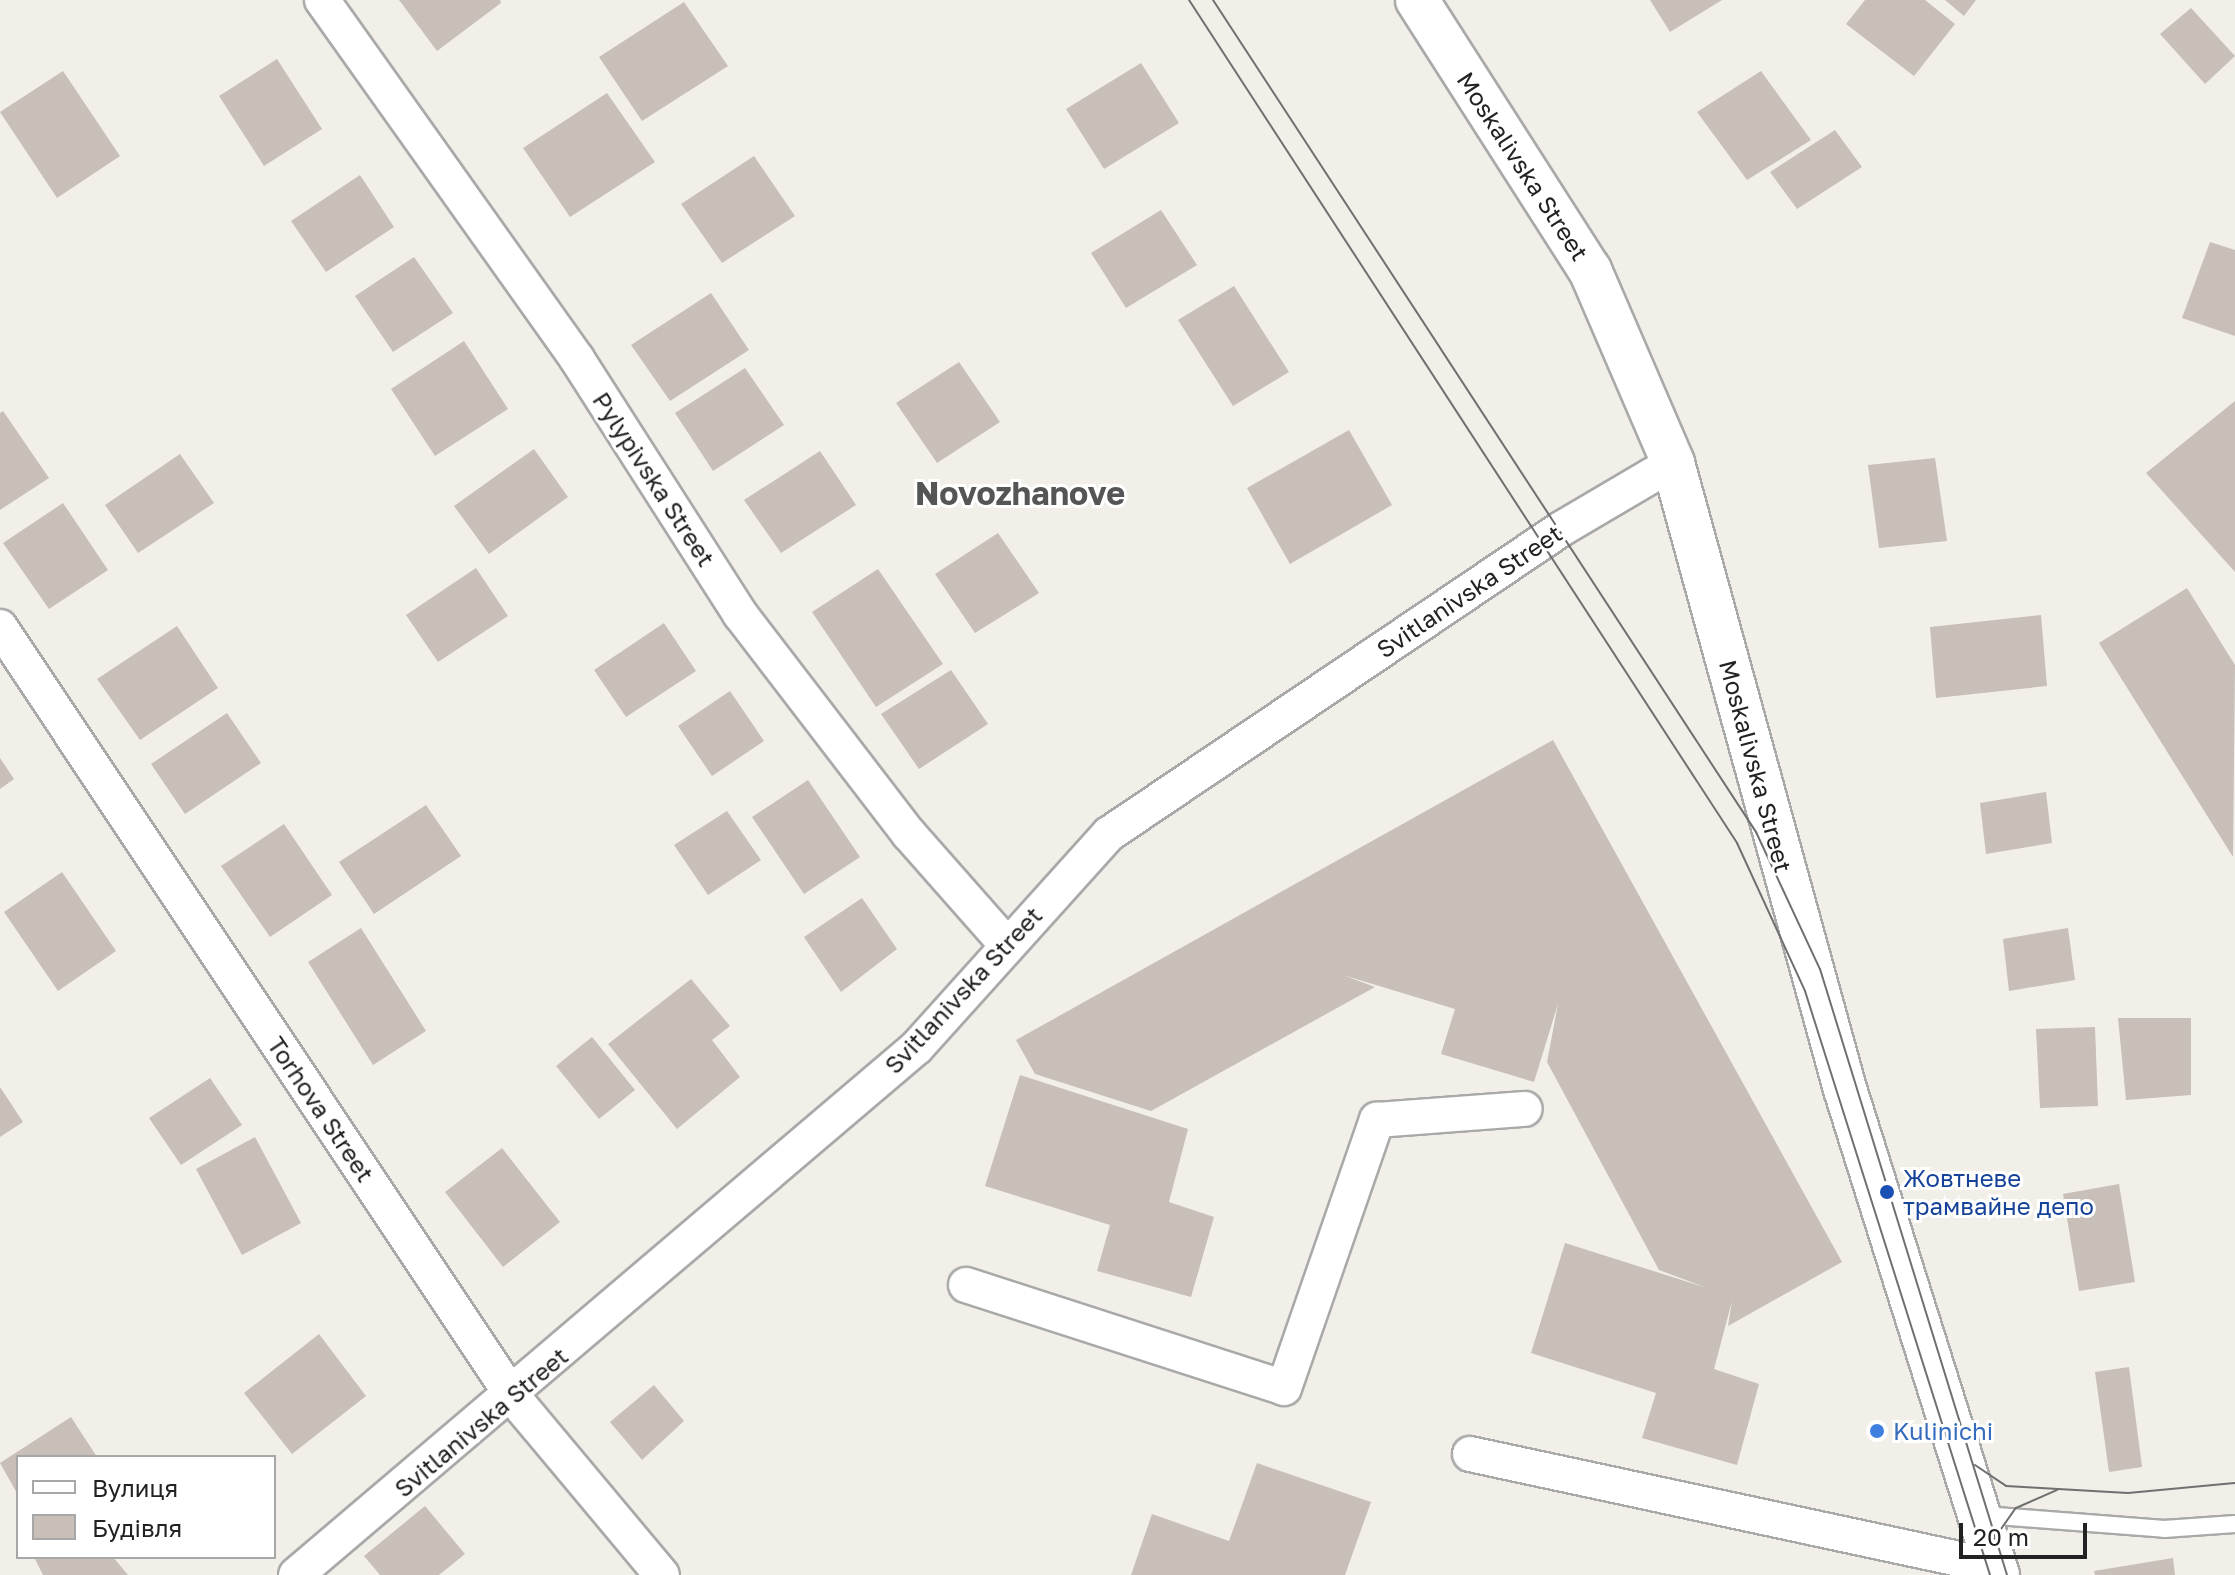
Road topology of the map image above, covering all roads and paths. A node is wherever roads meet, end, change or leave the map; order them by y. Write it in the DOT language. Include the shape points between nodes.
graph roads {
  1 [pos="322,0"];
  2 [pos="1417,0"];
  3 [pos="1673,463"];
  4 [pos="0,627"];
  5 [pos="1006,944"];
  6 [pos="1525,1109"];
  7 [pos="966,1285"];
  8 [pos="513,1397"];
  9 [pos="1470,1454"];
  10 [pos="1979,1513"];
  11 [pos="2235,1524"];
  12 [pos="1992,1570"];
  13 [pos="296,1575"];
  14 [pos="662,1575"];
  1 -- 5 [label="street, Pylypivska Street" via="577,359 740,614 909,834"];
  2 -- 3 [label="street, Moskalivska Street" via="1590,270"];
  3 -- 5 [label="street, Svitlanivska Street" via="1561,529 1109,834"];
  3 -- 10 [label="street, Moskalivska Street" via="1845,1089"];
  4 -- 8 [label="street, Torhova Street"];
  5 -- 8 [label="street, Svitlanivska Street" via="917,1047"];
  6 -- 7 [label="street" via="1377,1120 1284,1388"];
  8 -- 13 [label="street, Svitlanivska Street"];
  8 -- 14 [label="street, Torhova Street"];
  9 -- 12 [label="street"];
  10 -- 11 [label="lane" via="2164,1529"];
  10 -- 12 [label="street, Moskalivska Street"];
}
